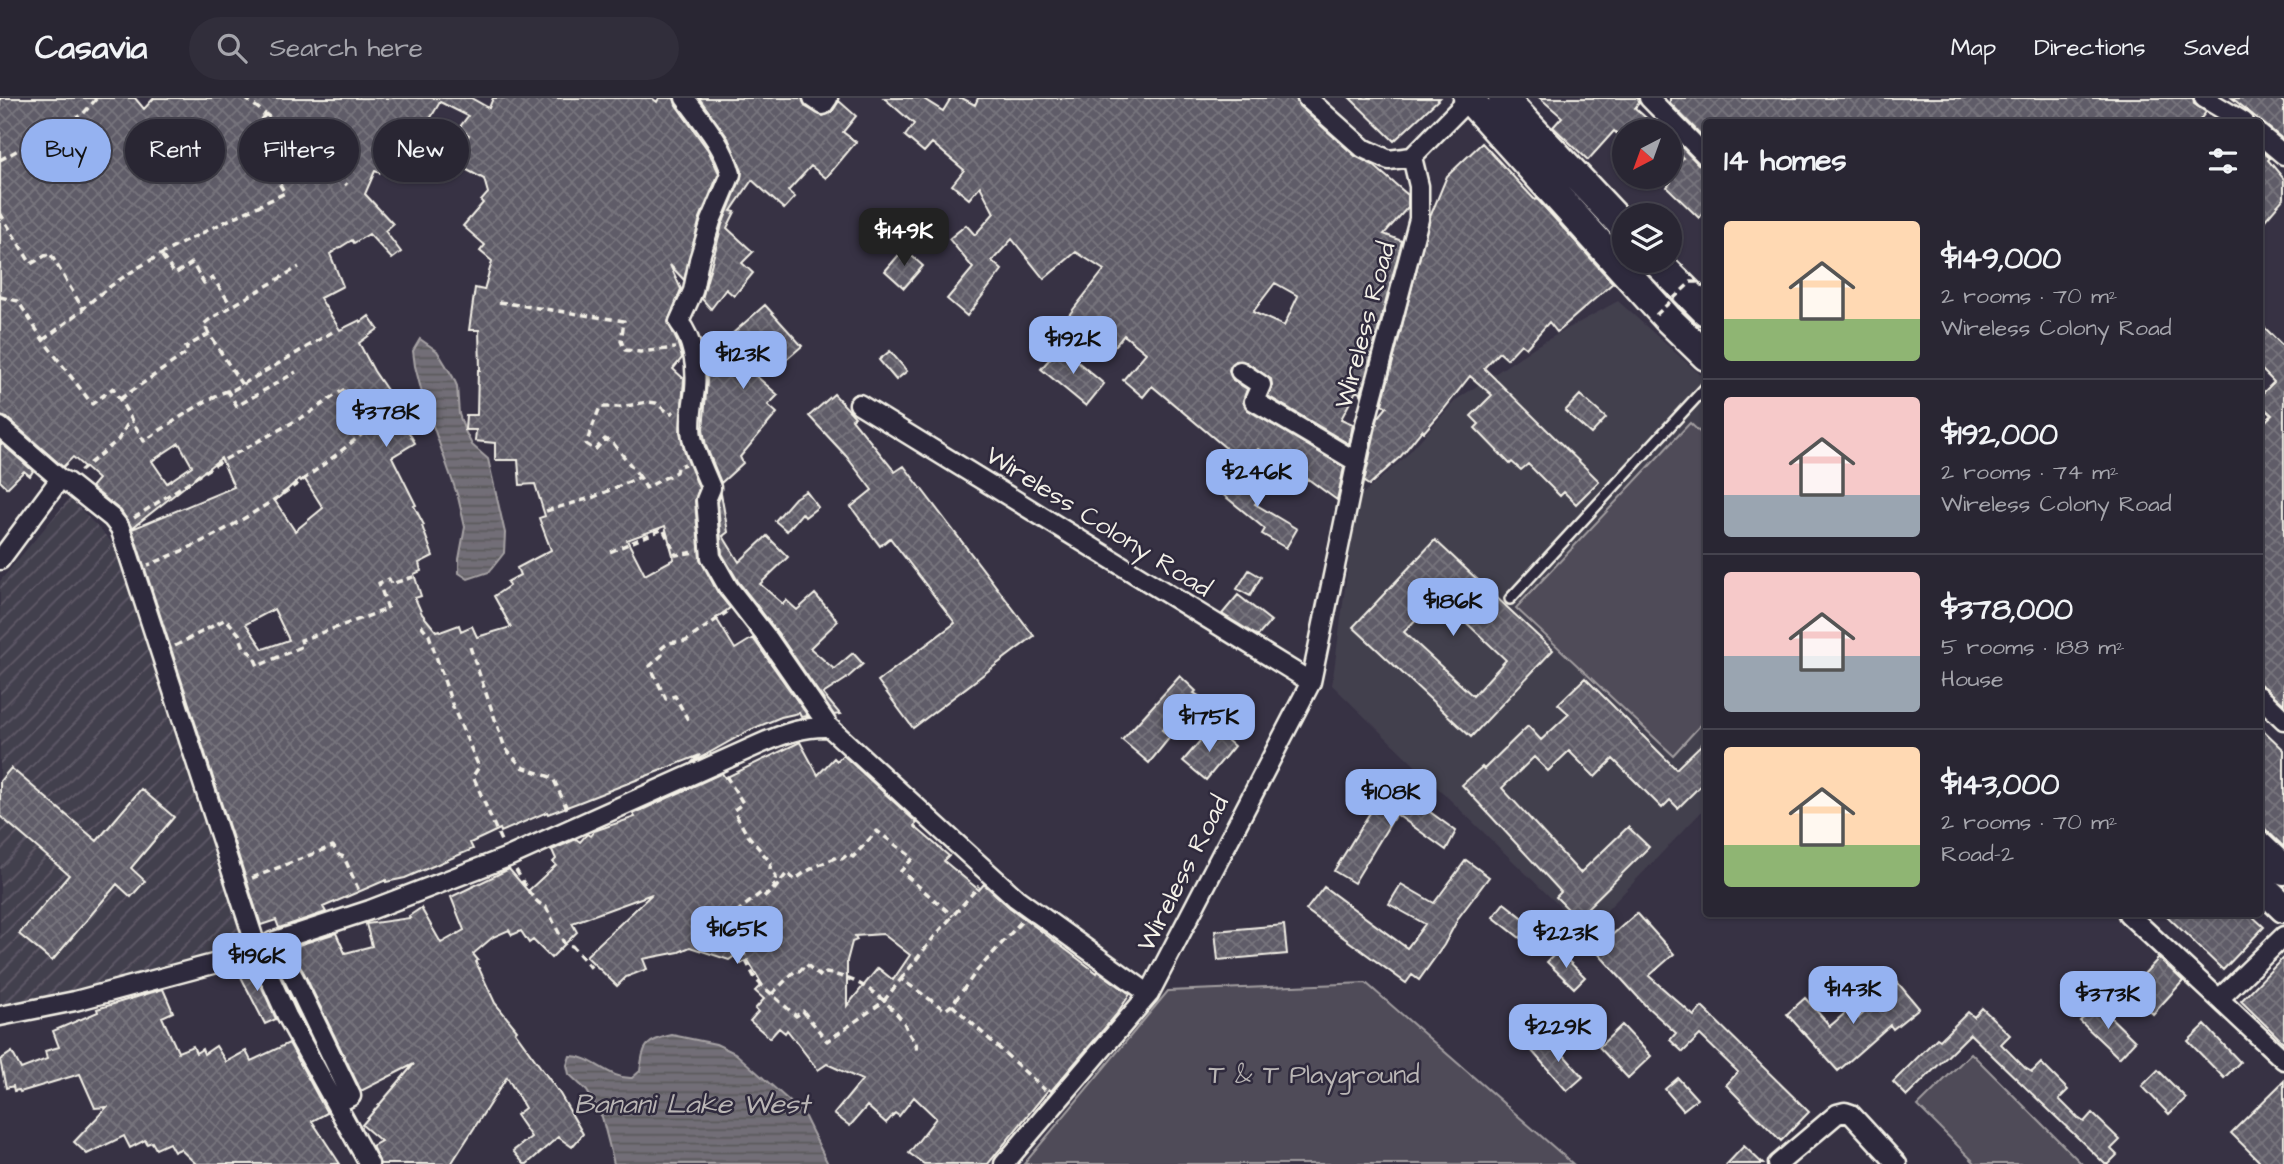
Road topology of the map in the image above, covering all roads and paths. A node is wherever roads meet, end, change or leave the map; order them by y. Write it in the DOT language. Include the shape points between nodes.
graph roads {
  1 [pos="97,98"];
  2 [pos="245,98"];
  3 [pos="685,98"];
  4 [pos="813,98"];
  5 [pos="828,98"];
  6 [pos="1307,98"];
  7 [pos="1469,98"];
  8 [pos="1503,98"];
  9 [pos="1650,98"];
  10 [pos="2204,98"];
  11 [pos="265,115"];
  12 [pos="2239,119"];
  13 [pos="2263,137"];
  14 [pos="1703,153"];
  15 [pos="2284,155"];
  16 [pos="1412,158"];
  17 [pos="0,160"];
  18 [pos="347,186"];
  19 [pos="0,213"];
  20 [pos="1612,214"];
  21 [pos="162,255"];
  22 [pos="299,267"];
  23 [pos="1668,273"];
  24 [pos="1698,282"];
  25 [pos="0,297"];
  26 [pos="499,302"];
  27 [pos="232,305"];
  28 [pos="1703,308"];
  29 [pos="83,309"];
  30 [pos="1656,315"];
  31 [pos="336,330"];
  32 [pos="209,334"];
  33 [pos="43,340"];
  34 [pos="690,345"];
  35 [pos="1703,353"];
  36 [pos="1240,371"];
  37 [pos="296,372"];
  38 [pos="242,385"];
  39 [pos="227,390"];
  40 [pos="1703,390"];
  41 [pos="694,394"];
  42 [pos="120,399"];
  43 [pos="859,404"];
  44 [pos="134,421"];
  45 [pos="0,427"];
  46 [pos="699,457"];
  47 [pos="1357,462"];
  48 [pos="640,477"];
  49 [pos="64,480"];
  50 [pos="546,511"];
  51 [pos="120,528"];
  52 [pos="711,550"];
  53 [pos="610,552"];
  54 [pos="0,560"];
  55 [pos="133,570"];
  56 [pos="416,576"];
  57 [pos="1510,599"];
  58 [pos="740,602"];
  59 [pos="421,625"];
  60 [pos="470,647"];
  61 [pos="161,654"];
  62 [pos="1311,682"];
  63 [pos="2263,700"];
  64 [pos="688,720"];
  65 [pos="2284,720"];
  66 [pos="829,727"];
  67 [pos="715,764"];
  68 [pos="575,828"];
  69 [pos="2263,850"];
  70 [pos="508,857"];
  71 [pos="2284,870"];
  72 [pos="989,874"];
  73 [pos="237,884"];
  74 [pos="2263,888"];
  75 [pos="359,891"];
  76 [pos="773,891"];
  77 [pos="2284,908"];
  78 [pos="1031,909"];
  79 [pos="953,916"];
  80 [pos="2132,917"];
  81 [pos="2284,936"];
  82 [pos="265,947"];
  83 [pos="594,971"];
  84 [pos="901,979"];
  85 [pos="772,994"];
  86 [pos="1149,994"];
  87 [pos="2220,998"];
  88 [pos="883,1002"];
  89 [pos="952,1005"];
  90 [pos="0,1016"];
  91 [pos="917,1054"];
  92 [pos="2284,1060"];
  93 [pos="1057,1101"];
  94 [pos="369,1164"];
  95 [pos="1004,1164"];
  96 [pos="1778,1164"];
  97 [pos="1896,1164"];
  1 -- 17 [label="path" via="83,114"];
  2 -- 11 [label="path"];
  3 -- 34 [label="street" via="708,129 731,174 679,322"];
  4 -- 5 [label="street" via="823,105"];
  6 -- 16 [label="street" via="1363,148 1389,160"];
  7 -- 16 [label="street"];
  7 -- 35 [label="main road"];
  8 -- 20 [label="main road"];
  9 -- 14 [label="street"];
  10 -- 12 [label="street"];
  11 -- 18 [label="path" via="309,148"];
  11 -- 21 [label="path" via="249,134 285,193"];
  13 -- 15 [label="street"];
  16 -- 47 [label="street, Wireless Road" via="1419,186 1419,219"];
  19 -- 29 [label="path" via="31,264 50,253"];
  21 -- 27 [label="path" via="175,274 192,263 204,283 213,278"];
  21 -- 29 [label="path" via="117,281"];
  22 -- 27 [label="path"];
  23 -- 28 [label="main road"];
  24 -- 30 [label="path, bridge" via="1692,282"];
  25 -- 33 [label="path" via="18,301"];
  26 -- 34 [label="path" via="624,321 621,341 625,350"];
  27 -- 32 [label="path" via="204,324"];
  29 -- 33 [label="path"];
  31 -- 38 [label="path"];
  32 -- 38 [label="path"];
  32 -- 42 [label="path"];
  33 -- 42 [label="path" via="92,404 113,388"];
  34 -- 41 [label="street"];
  36 -- 47 [label="street" via="1261,386 1254,401"];
  37 -- 39 [label="path" via="236,406"];
  38 -- 39 [label="path"];
  39 -- 44 [label="path" via="144,440"];
  40 -- 57 [label="lane"];
  41 -- 46 [label="street" via="692,439"];
  41 -- 48 [label="path" via="670,414 647,402 600,407 586,444 595,450 605,439 613,443"];
  42 -- 44 [label="path"];
  43 -- 62 [label="street, Wireless Colony Road"];
  44 -- 49 [label="path" via="118,440"];
  45 -- 49 [label="street"];
  46 -- 48 [label="path" via="646,488"];
  46 -- 52 [label="street" via="711,488 706,500"];
  47 -- 62 [label="street, Wireless Road"];
  48 -- 50 [label="path"];
  49 -- 51 [label="street"];
  49 -- 54 [label="street"];
  51 -- 55 [label="street"];
  51 -- 55 [label="path" via="346,387 368,429 306,479 247,517 199,544"];
  52 -- 53 [label="path" via="676,555 663,529"];
  52 -- 58 [label="street"];
  55 -- 61 [label="street"];
  56 -- 61 [label="path" via="379,583 388,609 302,640 303,646 258,666 226,619"];
  58 -- 64 [label="path" via="686,640 664,645 662,655 650,666 666,699 675,696"];
  58 -- 66 [label="street"];
  59 -- 70 [label="path" via="429,635 479,767 473,776"];
  60 -- 68 [label="path" via="505,748 522,767 554,778"];
  61 -- 73 [label="street"];
  62 -- 86 [label="street, Wireless Road"];
  63 -- 65 [label="street"];
  66 -- 67 [label="street" via="786,733"];
  66 -- 72 [label="street"];
  67 -- 68 [label="street"];
  67 -- 76 [label="path" via="743,803 734,810 746,833 771,863 776,877"];
  68 -- 70 [label="street"];
  69 -- 71 [label="main road"];
  70 -- 82 [label="street"];
  70 -- 83 [label="path" via="528,891 546,907 565,945 572,946"];
  72 -- 78 [label="street"];
  72 -- 79 [label="path"];
  73 -- 75 [label="path" via="333,846 344,857"];
  73 -- 82 [label="street"];
  74 -- 77 [label="main road"];
  76 -- 79 [label="path" via="787,873 794,880 837,857 853,857 877,831 913,858 901,871"];
  76 -- 85 [label="path" via="766,896 762,892 738,911 747,963 756,980"];
  78 -- 86 [label="street"];
  78 -- 89 [label="path"];
  79 -- 84 [label="path"];
  80 -- 87 [label="street"];
  81 -- 87 [label="street"];
  82 -- 90 [label="street" via="75,1001"];
  82 -- 94 [label="street" via="294,978 351,1097 336,1104"];
  84 -- 88 [label="path"];
  84 -- 89 [label="path" via="945,1010"];
  85 -- 88 [label="path" via="806,964 821,977 826,973 856,980"];
  85 -- 88 [label="path" via="796,1016 803,1011 827,1041"];
  86 -- 93 [label="street, Wireless Road"];
  87 -- 92 [label="street"];
  88 -- 91 [label="path" via="903,1020 916,1042"];
  89 -- 93 [label="path"];
  93 -- 95 [label="street, Wireless Road"];
  96 -- 97 [label="street" via="1844,1112 1851,1114"];
}
